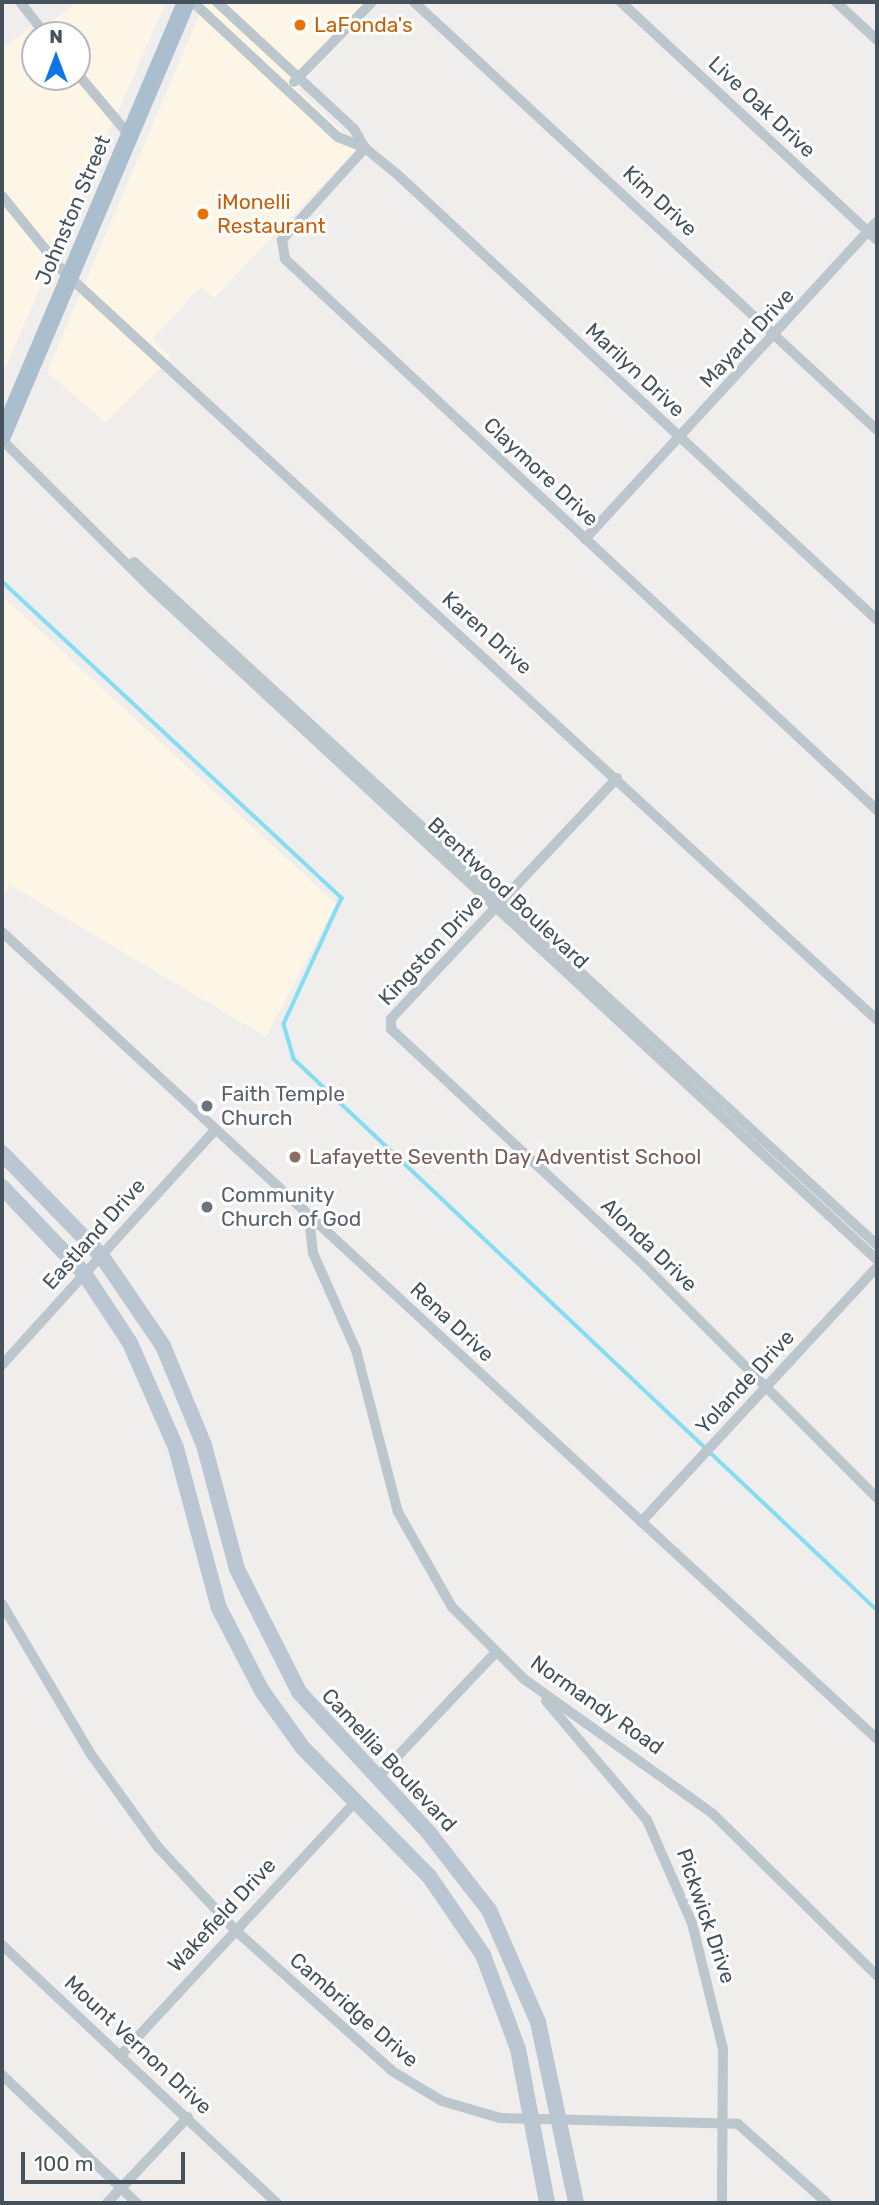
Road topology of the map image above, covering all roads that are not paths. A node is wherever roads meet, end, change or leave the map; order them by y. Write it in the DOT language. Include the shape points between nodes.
graph roads {
  1 [pos="20,2"];
  2 [pos="186,2"];
  3 [pos="193,2"];
  4 [pos="217,2"];
  5 [pos="372,2"];
  6 [pos="414,2"];
  7 [pos="621,2"];
  8 [pos="836,2"];
  9 [pos="35,21"];
  10 [pos="877,40"];
  11 [pos="299,77"];
  12 [pos="288,89"];
  13 [pos="91,90"];
  14 [pos="129,135"];
  15 [pos="365,148"];
  16 [pos="2,196"];
  17 [pos="877,222"];
  18 [pos="868,232"];
  19 [pos="877,240"];
  20 [pos="70,275"];
  21 [pos="778,335"];
  22 [pos="877,430"];
  23 [pos="2,438"];
  24 [pos="679,438"];
  25 [pos="585,539"];
  26 [pos="877,620"];
  27 [pos="617,778"];
  28 [pos="877,810"];
  29 [pos="500,903"];
  30 [pos="2,932"];
  31 [pos="877,1020"];
  32 [pos="389,1026"];
  33 [pos="215,1130"];
  34 [pos="2,1153"];
  35 [pos="2,1164"];
  36 [pos="23,1173"];
  37 [pos="2,1187"];
  38 [pos="309,1216"];
  39 [pos="877,1245"];
  40 [pos="101,1255"];
  41 [pos="877,1260"];
  42 [pos="877,1268"];
  43 [pos="84,1273"];
  44 [pos="2,1365"];
  45 [pos="767,1388"];
  46 [pos="877,1498"];
  47 [pos="641,1522"];
  48 [pos="2,1604"];
  49 [pos="495,1653"];
  50 [pos="533,1686"];
  51 [pos="877,1739"];
  52 [pos="376,1779"];
  53 [pos="355,1802"];
  54 [pos="234,1929"];
  55 [pos="2,1945"];
  56 [pos="877,1976"];
  57 [pos="120,2056"];
  58 [pos="2,2076"];
  59 [pos="188,2117"];
  60 [pos="534,2122"];
  61 [pos="561,2123"];
  62 [pos="727,2123"];
  63 [pos="121,2188"];
  64 [pos="107,2203"];
  65 [pos="137,2203"];
  66 [pos="277,2203"];
  67 [pos="547,2203"];
  68 [pos="576,2203"];
  69 [pos="722,2203"];
  70 [pos="827,2203"];
  1 -- 9 [label="street"];
  2 -- 14 [label="main road, Johnston Street"];
  3 -- 12 [label="street, Marilyn Drive"];
  4 -- 11 [label="street, Marilyn Drive"];
  5 -- 11 [label="street"];
  6 -- 21 [label="street, Kim Drive"];
  7 -- 18 [label="street, Live Oak Drive"];
  8 -- 10 [label="street"];
  11 -- 12 [label="street"];
  11 -- 15 [label="street, Marilyn Drive" via="354,129"];
  12 -- 15 [label="street, Marilyn Drive" via="338,137"];
  13 -- 14 [label="street"];
  14 -- 20 [label="main road, Johnston Street"];
  15 -- 24 [label="street, Marilyn Drive"];
  15 -- 25 [label="street, Claymore Drive" via="282,240 284,256"];
  16 -- 20 [label="street, Karen Drive"];
  17 -- 18 [label="street, Mayard Drive"];
  18 -- 19 [label="street, Live Oak Drive"];
  18 -- 21 [label="street, Mayard Drive"];
  20 -- 23 [label="main road, Johnston Street"];
  20 -- 27 [label="street, Karen Drive"];
  21 -- 22 [label="street, Kim Drive"];
  21 -- 24 [label="street, Mayard Drive"];
  23 -- 29 [label="street, Brentwood Boulevard"];
  24 -- 25 [label="street, Mayard Drive"];
  24 -- 26 [label="street, Marilyn Drive"];
  25 -- 28 [label="street, Claymore Drive"];
  27 -- 29 [label="street, Kingston Drive"];
  27 -- 31 [label="street, Karen Drive"];
  29 -- 32 [label="street, Kingston Drive"];
  29 -- 39 [label="street, Brentwood Boulevard"];
  29 -- 41 [label="street, Brentwood Boulevard"];
  30 -- 33 [label="street, Rena Drive"];
  32 -- 45 [label="street, Alonda Drive"];
  33 -- 38 [label="street, Rena Drive"];
  33 -- 40 [label="street, Eastland Drive"];
  34 -- 36 [label="main road, Camellia Boulevard"];
  35 -- 36 [label="main road"];
  36 -- 40 [label="main road, Camellia Boulevard"];
  37 -- 43 [label="main road"];
  38 -- 47 [label="street, Rena Drive"];
  38 -- 49 [label="street, Normandy Road" via="313,1252 356,1350 398,1512 435,1583"];
  40 -- 43 [label="street, Eastland Drive"];
  40 -- 52 [label="main road, Camellia Boulevard" via="163,1346 194,1415 237,1569 268,1640 317,1717"];
  42 -- 45 [label="street, Yolande Drive"];
  43 -- 44 [label="street, Eastland Drive"];
  43 -- 53 [label="main road" via="130,1343 161,1408 209,1580 233,1642 279,1718"];
  45 -- 46 [label="street, Alonda Drive"];
  45 -- 47 [label="street, Yolande Drive"];
  47 -- 51 [label="street, Rena Drive"];
  48 -- 54 [label="street, Cambridge Drive" via="130,1811"];
  49 -- 50 [label="street, Normandy Road"];
  49 -- 52 [label="street"];
  50 -- 56 [label="street, Normandy Road" via="713,1814"];
  50 -- 62 [label="street, Pickwick Drive" via="619,1784 667,1854 713,1996"];
  52 -- 61 [label="main road, Camellia Boulevard" via="451,1859 493,1919 531,2001"];
  53 -- 54 [label="street, Wakefield Drive"];
  53 -- 60 [label="main road" via="416,1861 467,1928 508,2018"];
  54 -- 57 [label="street, Wakefield Drive"];
  54 -- 60 [label="street, Cambridge Drive" via="412,2085 469,2109"];
  55 -- 57 [label="street, Mount Vernon Drive"];
  57 -- 59 [label="street, Mount Vernon Drive"];
  58 -- 63 [label="street"];
  59 -- 63 [label="street"];
  59 -- 66 [label="street, Mount Vernon Drive"];
  60 -- 61 [label="street, Cambridge Drive"];
  60 -- 67 [label="main road"];
  61 -- 62 [label="street, Cambridge Drive"];
  61 -- 68 [label="main road, Camellia Boulevard"];
  62 -- 69 [label="street, Pickwick Drive"];
  62 -- 70 [label="street, Cambridge Drive" via="754,2132"];
  63 -- 64 [label="street"];
  63 -- 65 [label="street"];
}
